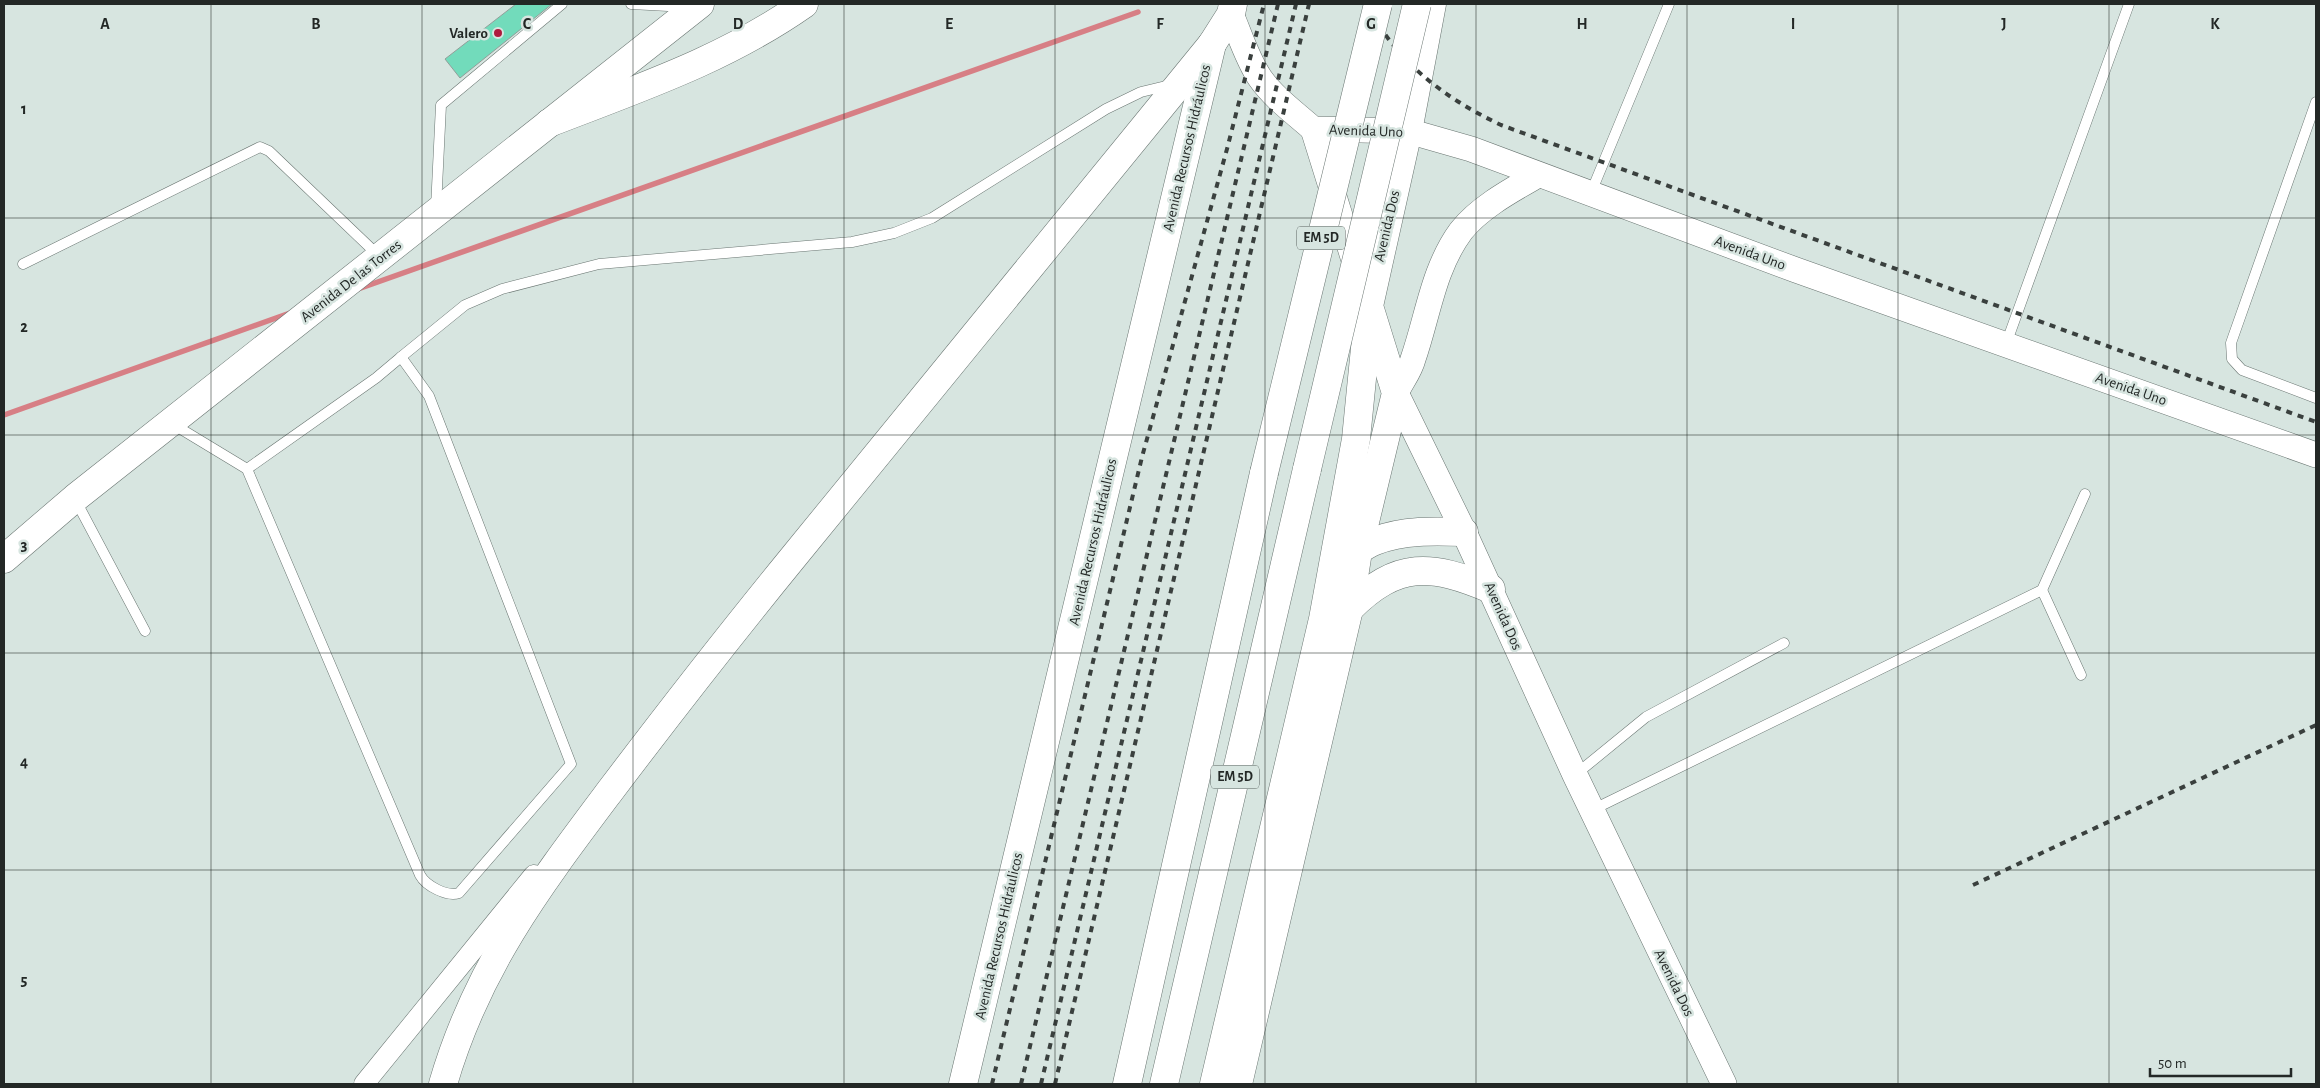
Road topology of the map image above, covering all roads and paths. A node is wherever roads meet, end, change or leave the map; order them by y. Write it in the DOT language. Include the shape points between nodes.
graph roads {
  1 [pos="562,4"];
  2 [pos="631,4"];
  3 [pos="804,4"];
  4 [pos="1378,4"];
  5 [pos="1417,4"];
  6 [pos="1432,4"];
  7 [pos="1669,4"];
  8 [pos="2129,4"];
  9 [pos="698,5"];
  10 [pos="1232,9"];
  11 [pos="1212,44"];
  12 [pos="1181,82"];
  13 [pos="2316,102"];
  14 [pos="549,123"];
  15 [pos="1313,129"];
  16 [pos="1408,131"];
  17 [pos="1538,175"];
  18 [pos="1590,195"];
  19 [pos="435,215"];
  20 [pos="376,261"];
  21 [pos="23,264"];
  22 [pos="1369,306"];
  23 [pos="2006,345"];
  24 [pos="401,357"];
  25 [pos="1396,393"];
  26 [pos="2316,398"];
  27 [pos="171,422"];
  28 [pos="2316,454"];
  29 [pos="247,469"];
  30 [pos="2085,494"];
  31 [pos="75,498"];
  32 [pos="1464,532"];
  33 [pos="1358,551"];
  34 [pos="4,559"];
  35 [pos="1333,566"];
  36 [pos="1491,589"];
  37 [pos="2042,590"];
  38 [pos="1349,609"];
  39 [pos="145,632"];
  40 [pos="1784,643"];
  41 [pos="2081,675"];
  42 [pos="689,686"];
  43 [pos="1575,775"];
  44 [pos="1592,810"];
  45 [pos="364,1084"];
  46 [pos="443,1084"];
  47 [pos="963,1084"];
  48 [pos="1127,1084"];
  49 [pos="1164,1084"];
  50 [pos="1214,1084"];
  51 [pos="1238,1084"];
  52 [pos="1724,1084"];
  1 -- 19 [label="lane" via="440,105"];
  2 -- 9 [label="lane"];
  3 -- 14 [label="main road" via="773,26 716,57"];
  4 -- 48 [label="main road, EM 5D, bridge" via="1264,473"];
  5 -- 49 [label="main road, EM 5D, bridge"];
  6 -- 16 [label="main road, Avenida Dos"];
  7 -- 18 [label="lane"];
  8 -- 23 [label="lane"];
  9 -- 14 [label="main road, Avenida De las Torres"];
  10 -- 11 [label="main road, Avenida Recursos Hidráulicos"];
  10 -- 15 [label="street, Avenida Uno" via="1260,78 1274,95"];
  11 -- 12 [label="main road"];
  11 -- 47 [label="main road, Avenida Recursos Hidráulicos"];
  12 -- 24 [label="lane" via="1141,92 1106,109 932,218 894,233 852,242 599,264 502,289 465,305"];
  12 -- 42 [label="main road"];
  13 -- 26 [label="lane" via="2232,344 2232,360 2242,370"];
  14 -- 19 [label="main road, Avenida De las Torres"];
  15 -- 16 [label="street, Avenida Uno"];
  15 -- 22 [label="street"];
  16 -- 17 [label="street, Avenida Uno" via="1471,149"];
  16 -- 22 [label="main road, Avenida Dos"];
  17 -- 18 [label="street, Avenida Uno"];
  17 -- 25 [label="street" via="1499,197 1462,230 1444,260 1428,302 1413,361"];
  18 -- 23 [label="street, Avenida Uno"];
  19 -- 20 [label="main road, Avenida De las Torres"];
  20 -- 21 [label="lane" via="269,151 260,147"];
  20 -- 27 [label="main road, Avenida De las Torres"];
  22 -- 25 [label="main road, Avenida Dos"];
  22 -- 35 [label="main road" via="1356,439"];
  23 -- 28 [label="street, Avenida Uno"];
  24 -- 29 [label="lane"];
  24 -- 29 [label="lane" via="429,396 571,759 569,768 458,893 447,894 422,880"];
  25 -- 32 [label="street, Avenida Dos"];
  25 -- 33 [label="main road"];
  27 -- 29 [label="lane"];
  27 -- 31 [label="main road, Avenida De las Torres"];
  30 -- 37 [label="lane"];
  31 -- 34 [label="main road, Avenida De las Torres"];
  31 -- 39 [label="lane"];
  32 -- 33 [label="main road" via="1432,530 1404,534 1374,542"];
  32 -- 36 [label="street, Avenida Dos"];
  33 -- 35 [label="main road"];
  33 -- 38 [label="main road"];
  35 -- 50 [label="main road"];
  36 -- 38 [label="main road" via="1441,571 1417,570 1392,576 1366,592"];
  36 -- 43 [label="street, Avenida Dos"];
  37 -- 41 [label="lane"];
  37 -- 44 [label="lane"];
  38 -- 51 [label="main road"];
  40 -- 43 [label="lane" via="1646,717"];
  42 -- 45 [label="street"];
  42 -- 46 [label="main road" via="538,887 504,940 478,990"];
  43 -- 44 [label="street, Avenida Dos"];
  44 -- 52 [label="street, Avenida Dos"];
}
